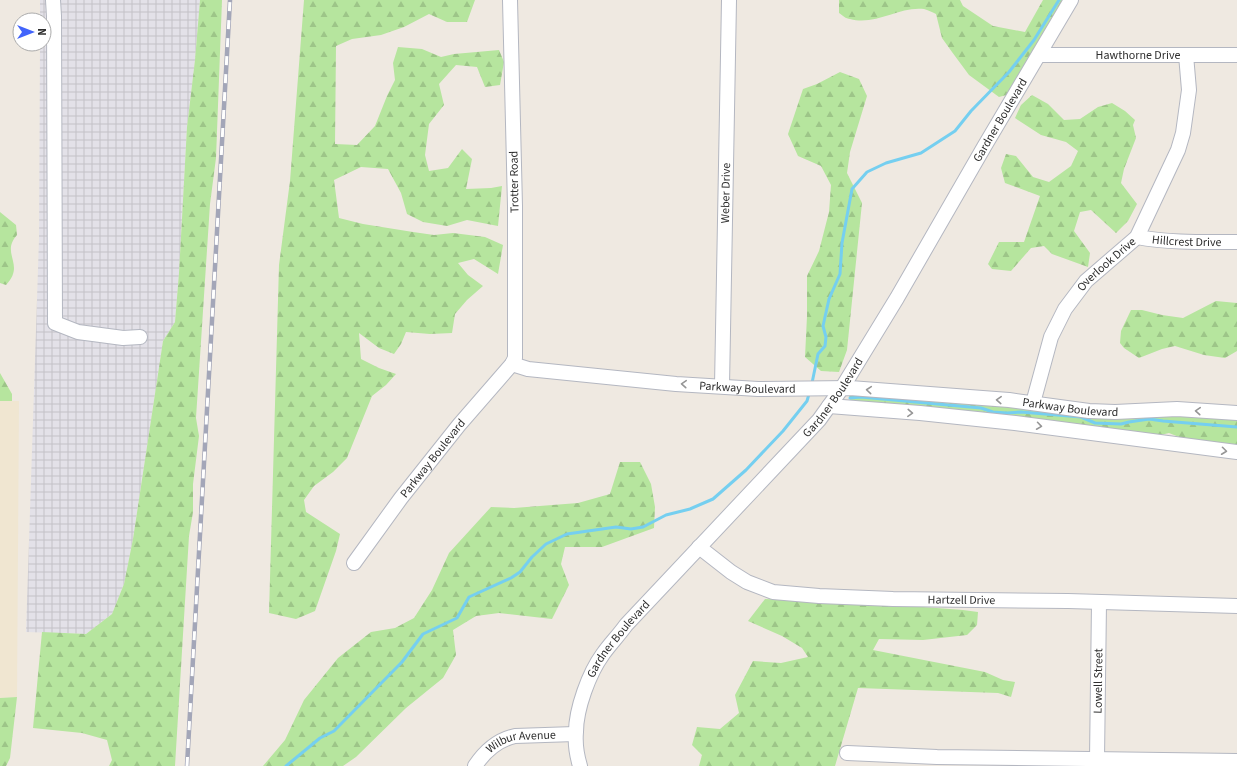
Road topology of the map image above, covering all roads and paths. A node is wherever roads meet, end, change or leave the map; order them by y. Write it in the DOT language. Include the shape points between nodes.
graph roads {
  1 [pos="53,0"];
  2 [pos="510,0"];
  3 [pos="729,0"];
  4 [pos="1071,0"];
  5 [pos="1039,55"];
  6 [pos="1186,55"];
  7 [pos="1237,55"];
  8 [pos="1137,237"];
  9 [pos="1237,242"];
  10 [pos="140,337"];
  11 [pos="512,364"];
  12 [pos="722,386"];
  13 [pos="842,388"];
  14 [pos="1033,403"];
  15 [pos="829,406"];
  16 [pos="1237,413"];
  17 [pos="1237,452"];
  18 [pos="699,547"];
  19 [pos="354,563"];
  20 [pos="1099,603"];
  21 [pos="1237,606"];
  22 [pos="576,734"];
  23 [pos="847,753"];
  24 [pos="1097,759"];
  25 [pos="1237,761"];
  26 [pos="475,766"];
  27 [pos="580,766"];
  1 -- 10 [label="street" via="55,322 78,332 123,338"];
  2 -- 11 [label="street, Trotter Road" via="516,347"];
  3 -- 12 [label="street, Weber Drive"];
  4 -- 5 [label="street, Gardner Boulevard"];
  5 -- 6 [label="street, Hawthorne Drive"];
  5 -- 13 [label="street, Gardner Boulevard"];
  6 -- 7 [label="street, Hawthorne Drive"];
  6 -- 8 [label="street, Overlook Drive" via="1188,90 1184,127 1178,150"];
  8 -- 9 [label="street, Hillcrest Drive" via="1176,242"];
  8 -- 14 [label="street, Overlook Drive" via="1086,281 1065,309 1051,337"];
  12 -- 11 [label="street, Parkway Boulevard, one-way" via="676,384 528,369"];
  11 -- 19 [label="street, Parkway Boulevard" via="401,498"];
  12 -- 13 [label="street, Parkway Boulevard" via="758,389"];
  14 -- 13 [label="street, Parkway Boulevard, one-way"];
  13 -- 15 [label="street, Gardner Boulevard"];
  16 -- 14 [label="street, Parkway Boulevard, one-way" via="1177,409 1089,411"];
  15 -- 17 [label="street, Parkway Boulevard, one-way" via="1015,423"];
  15 -- 18 [label="street, Gardner Boulevard"];
  18 -- 20 [label="street, Hartzell Drive" via="747,582 773,592 819,596"];
  18 -- 22 [label="street, Gardner Boulevard" via="626,625 602,655 582,700"];
  20 -- 21 [label="street, Hartzell Drive"];
  20 -- 24 [label="street, Lowell Street"];
  22 -- 26 [label="street, Wilbur Avenue" via="507,738 489,749"];
  22 -- 27 [label="street, Gardner Boulevard"];
  23 -- 24 [label="street"];
  24 -- 25 [label="street"];
}
